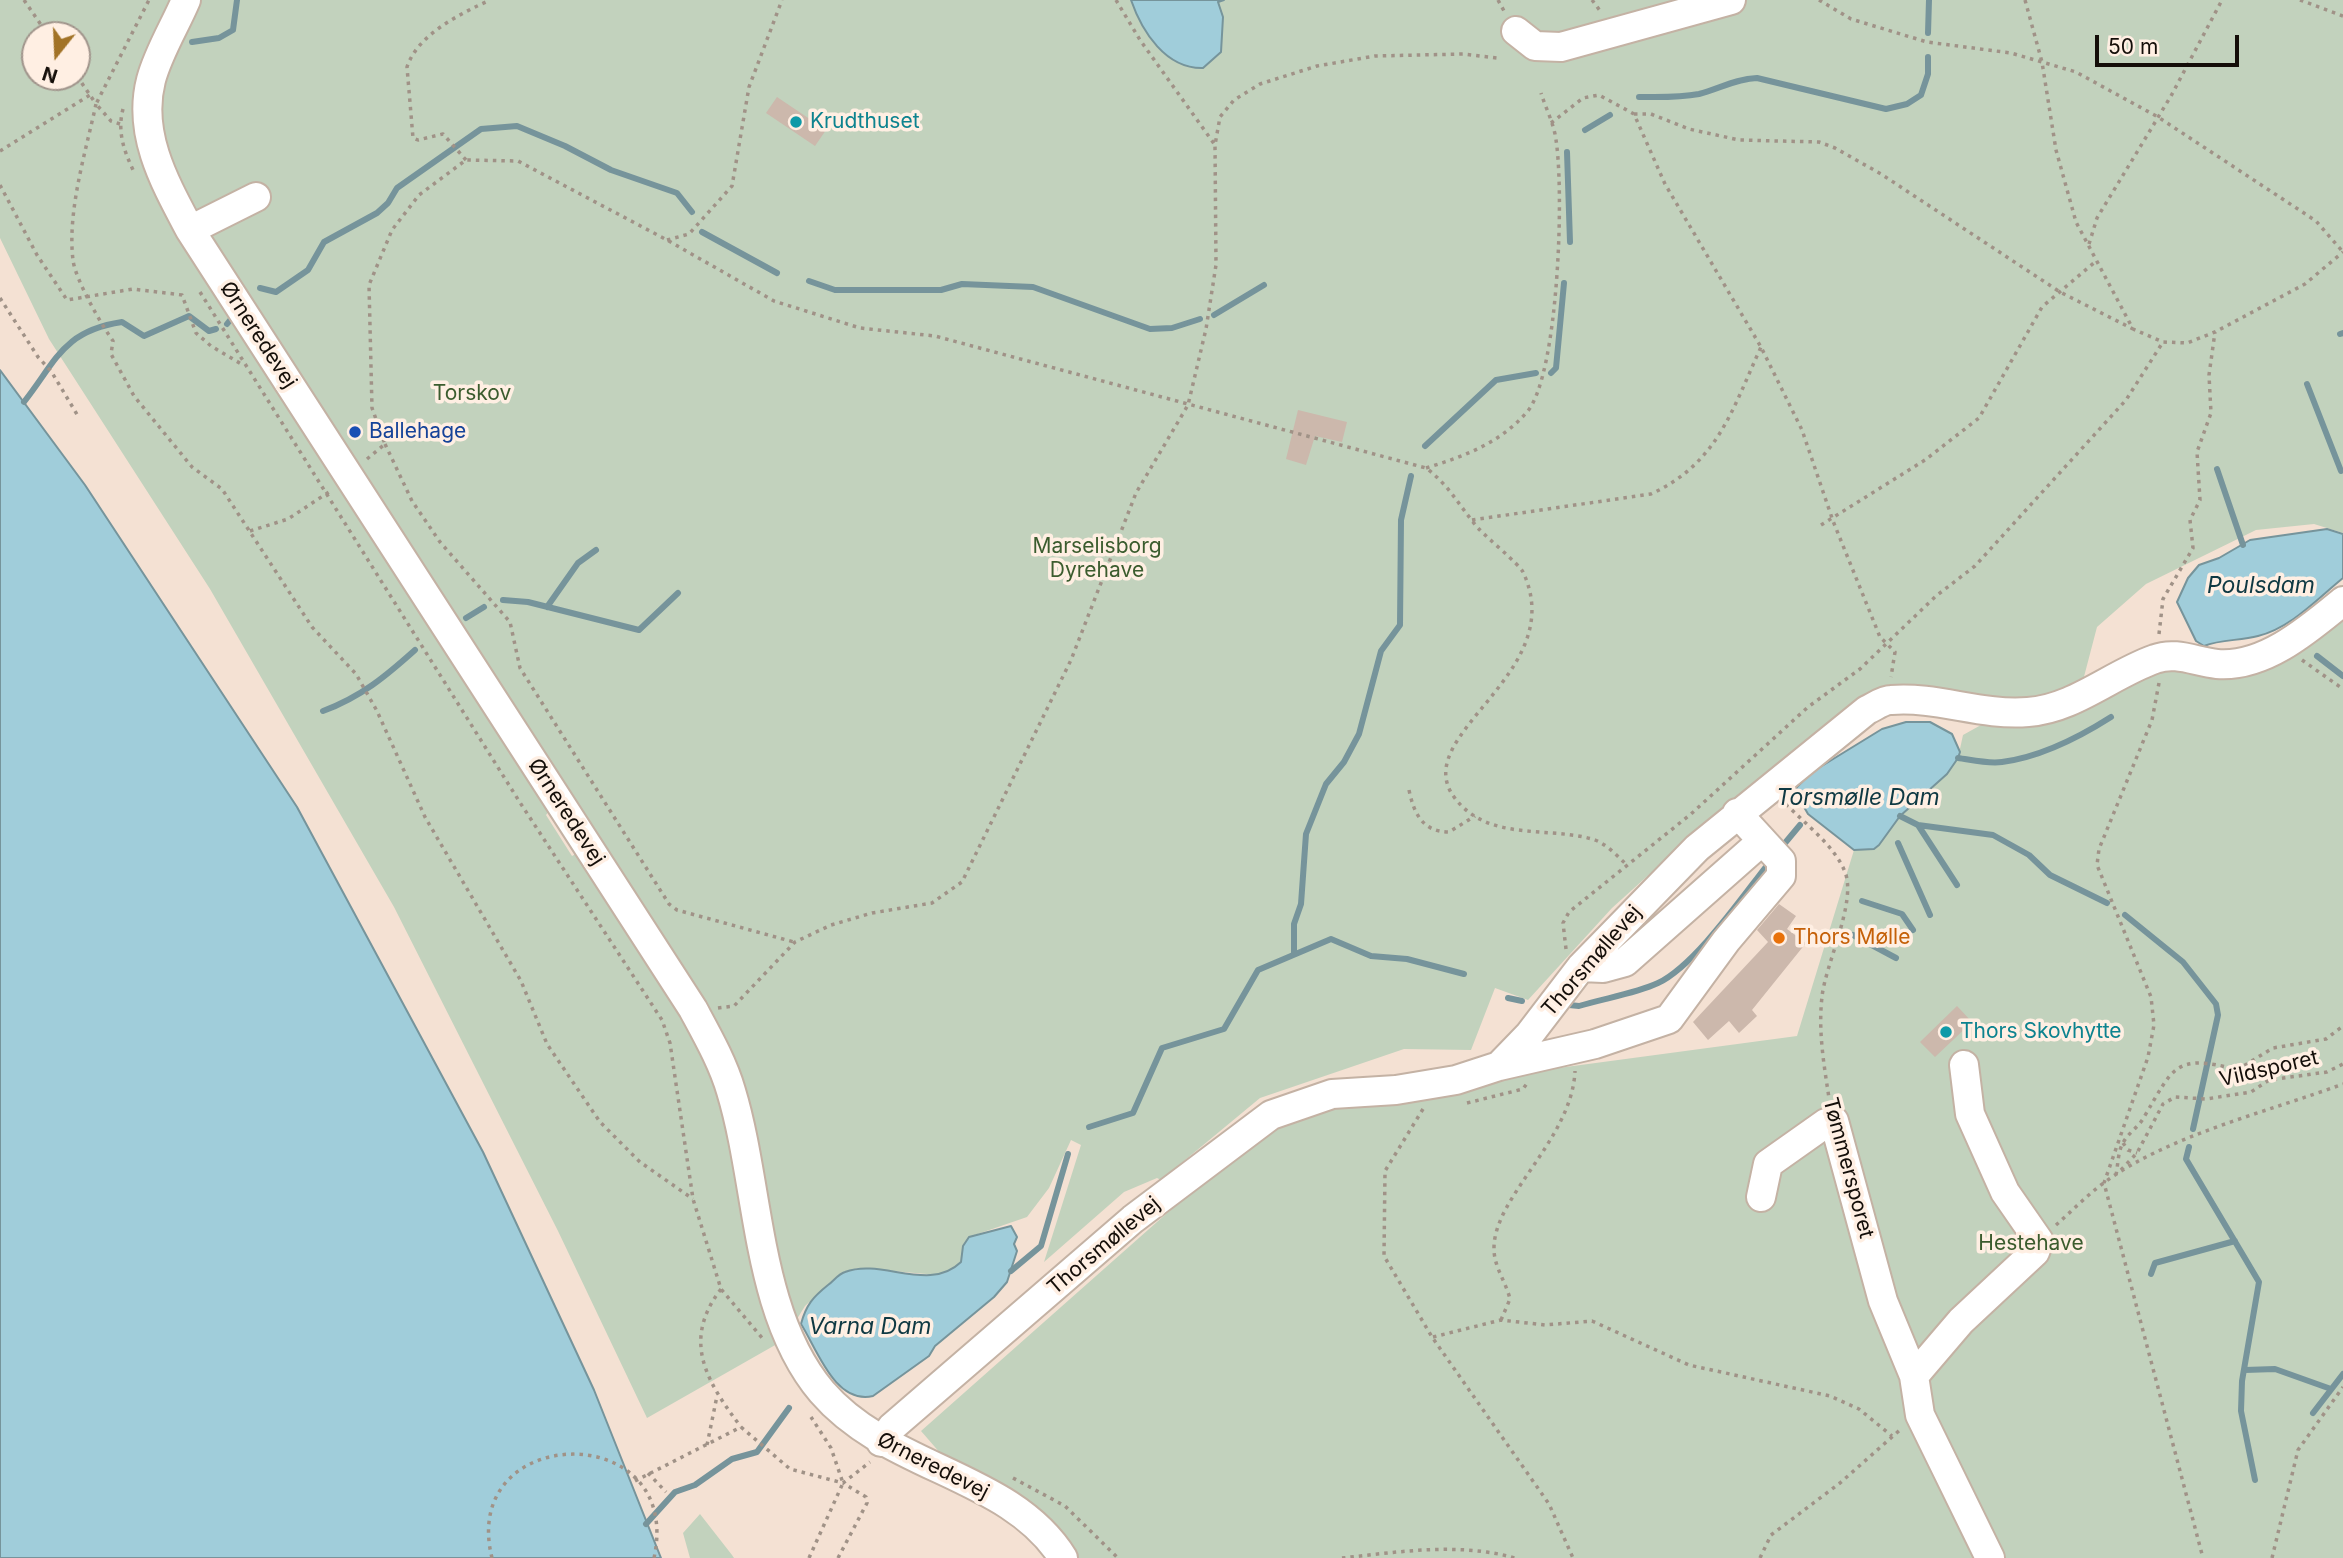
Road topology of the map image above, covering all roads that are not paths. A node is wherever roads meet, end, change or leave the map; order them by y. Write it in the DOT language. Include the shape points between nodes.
graph roads {
  1 [pos="186,0"];
  2 [pos="1731,0"];
  3 [pos="1516,31"];
  4 [pos="256,197"];
  5 [pos="190,229"];
  6 [pos="2343,601"];
  7 [pos="1737,813"];
  8 [pos="1762,841"];
  9 [pos="1581,967"];
  10 [pos="1964,1065"];
  11 [pos="1499,1066"];
  12 [pos="1761,1197"];
  13 [pos="1914,1376"];
  14 [pos="881,1442"];
  15 [pos="1063,1558"];
  16 [pos="1990,1558"];
  1 -- 5 [label="street, Ørneredevej" via="151,79 146,113 163,180"];
  2 -- 3 [label="street" via="1561,47 1535,46"];
  4 -- 5 [label="street"];
  5 -- 14 [label="street, Ørneredevej" via="693,1009 731,1090 774,1290 791,1341 823,1392 846,1417"];
  6 -- 7 [label="street, Thorsmøllevej" via="2284,645 2243,662 2158,657 2057,707 1985,712 1888,699 1867,710"];
  7 -- 8 [label="street"];
  7 -- 9 [label="street, Thorsmøllevej"];
  8 -- 9 [label="street" via="1625,962"];
  8 -- 11 [label="street" via="1781,861 1781,876 1669,1019"];
  9 -- 11 [label="street, Thorsmøllevej" via="1530,1035"];
  10 -- 13 [label="street" via="1970,1114 2005,1192 2039,1241 2035,1252 1961,1321"];
  11 -- 14 [label="street, Thorsmøllevej" via="1456,1080 1332,1094 1271,1115 1133,1219 892,1427"];
  12 -- 13 [label="street, Tømmersporet" via="1768,1164 1834,1121 1883,1301"];
  13 -- 16 [label="street, Tømmersporet" via="1920,1415"];
  14 -- 15 [label="street, Ørneredevej" via="1021,1512"];
}
